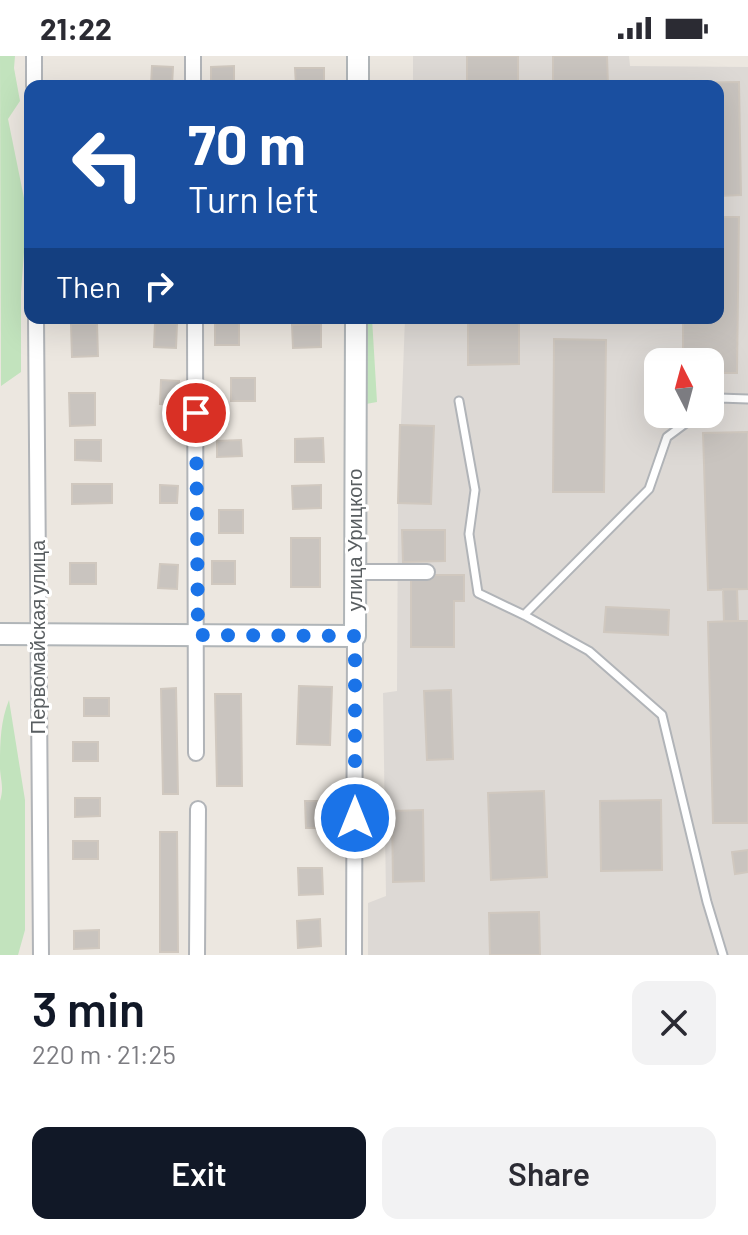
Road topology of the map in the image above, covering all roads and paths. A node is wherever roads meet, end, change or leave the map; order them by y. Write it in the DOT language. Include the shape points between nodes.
graph roads {
  1 [pos="34,56"];
  2 [pos="193,56"];
  3 [pos="358,56"];
  4 [pos="34,80"];
  5 [pos="193,80"];
  6 [pos="358,80"];
  7 [pos="36,324"];
  8 [pos="195,324"];
  9 [pos="356,324"];
  10 [pos="724,398"];
  11 [pos="748,399"];
  12 [pos="459,401"];
  13 [pos="679,428"];
  14 [pos="355,572"];
  15 [pos="427,572"];
  16 [pos="524,615"];
  17 [pos="0,634"];
  18 [pos="38,634"];
  19 [pos="198,635"];
  20 [pos="355,636"];
  21 [pos="196,753"];
  22 [pos="198,809"];
  23 [pos="41,955"];
  24 [pos="197,955"];
  25 [pos="354,955"];
  26 [pos="723,955"];
  1 -- 4 [label="street"];
  2 -- 5 [label="street"];
  3 -- 6 [label="street"];
  7 -- 18 [label="street, Первомайская улица"];
  8 -- 19 [label="street"];
  9 -- 14 [label="street, улица Урицкого"];
  10 -- 11 [label="lane"];
  12 -- 16 [label="lane" via="475,490 469,534 478,593"];
  13 -- 16 [label="lane" via="667,437 649,489"];
  14 -- 15 [label="street"];
  14 -- 20 [label="street, улица Урицкого"];
  16 -- 26 [label="lane" via="589,651 662,715"];
  17 -- 18 [label="street"];
  18 -- 19 [label="street"];
  18 -- 23 [label="street, Первомайская улица"];
  19 -- 20 [label="street"];
  19 -- 21 [label="street"];
  20 -- 25 [label="street, улица Урицкого"];
  22 -- 24 [label="street"];
}
